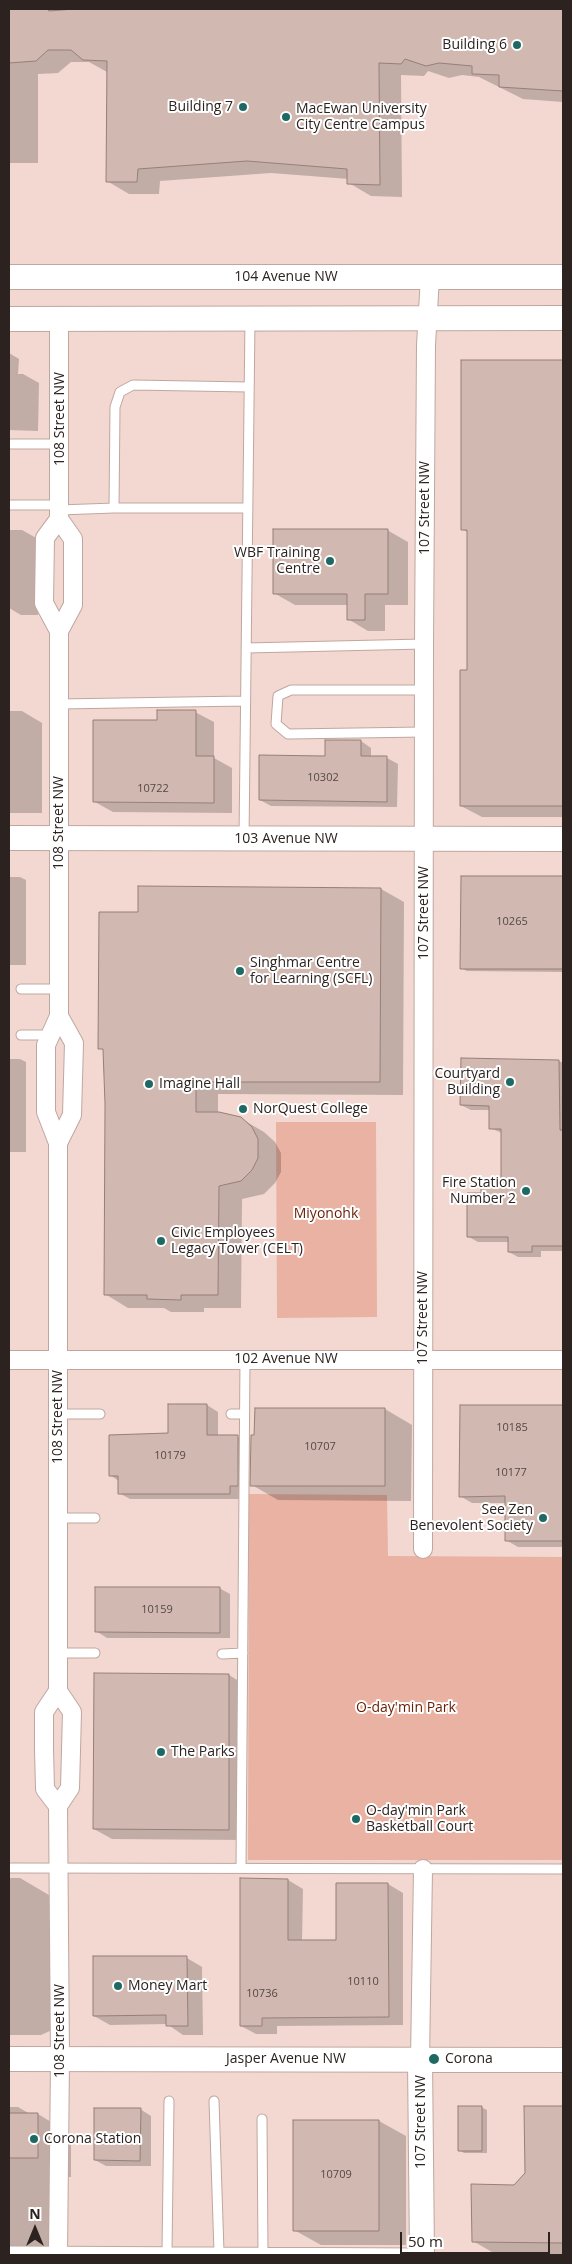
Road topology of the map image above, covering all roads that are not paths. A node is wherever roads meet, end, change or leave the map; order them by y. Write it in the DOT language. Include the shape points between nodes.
graph roads {
  1 [pos="9,277"];
  2 [pos="430,277"];
  3 [pos="563,277"];
  4 [pos="428,317"];
  5 [pos="250,318"];
  6 [pos="563,318"];
  7 [pos="9,319"];
  8 [pos="59,319"];
  9 [pos="249,387"];
  10 [pos="9,444"];
  11 [pos="60,444"];
  12 [pos="9,505"];
  13 [pos="114,508"];
  14 [pos="248,508"];
  15 [pos="59,511"];
  16 [pos="59,631"];
  17 [pos="424,644"];
  18 [pos="246,648"];
  19 [pos="424,690"];
  20 [pos="245,701"];
  21 [pos="59,704"];
  22 [pos="424,732"];
  23 [pos="9,838"];
  24 [pos="59,838"];
  25 [pos="244,839"];
  26 [pos="424,839"];
  27 [pos="563,839"];
  28 [pos="21,989"];
  29 [pos="58,989"];
  30 [pos="58,1016"];
  31 [pos="21,1035"];
  32 [pos="50,1035"];
  33 [pos="58,1143"];
  34 [pos="245,1359"];
  35 [pos="9,1360"];
  36 [pos="58,1360"];
  37 [pos="423,1360"];
  38 [pos="563,1360"];
  39 [pos="58,1414"];
  40 [pos="100,1414"];
  41 [pos="231,1414"];
  42 [pos="244,1414"];
  43 [pos="58,1518"];
  44 [pos="95,1518"];
  45 [pos="423,1549"];
  46 [pos="58,1654"];
  47 [pos="95,1654"];
  48 [pos="222,1654"];
  49 [pos="243,1654"];
  50 [pos="58,1691"];
  51 [pos="58,1806"];
  52 [pos="9,1868"];
  53 [pos="59,1868"];
  54 [pos="241,1868"];
  55 [pos="422,1869"];
  56 [pos="563,1869"];
  57 [pos="9,2059"];
  58 [pos="60,2059"];
  59 [pos="420,2060"];
  60 [pos="563,2060"];
  61 [pos="168,2101"];
  62 [pos="214,2101"];
  63 [pos="262,2119"];
  64 [pos="9,2251"];
  65 [pos="167,2252"];
  66 [pos="219,2252"];
  67 [pos="58,2253"];
  68 [pos="263,2253"];
  69 [pos="239,2254"];
  70 [pos="422,2254"];
  1 -- 2 [label="main road, 104 Avenue NW"];
  2 -- 3 [label="main road, 104 Avenue NW"];
  2 -- 4 [label="street, 107 Street NW"];
  4 -- 5 [label="main road"];
  4 -- 6 [label="main road"];
  4 -- 17 [label="street, 107 Street NW"];
  5 -- 8 [label="main road"];
  5 -- 9 [label="lane"];
  7 -- 8 [label="main road"];
  8 -- 11 [label="street, 108 Street NW"];
  9 -- 13 [label="lane" via="133,385 120,392 115,407"];
  9 -- 14 [label="lane"];
  10 -- 11 [label="lane"];
  11 -- 15 [label="street, 108 Street NW"];
  12 -- 15 [label="lane"];
  13 -- 14 [label="lane"];
  13 -- 15 [label="lane"];
  14 -- 18 [label="lane"];
  15 -- 16 [label="street, 108 Street NW" via="73,539 73,605"];
  15 -- 16 [label="street, 108 Street NW" via="45,538 44,603"];
  16 -- 21 [label="street, 108 Street NW"];
  17 -- 18 [label="lane"];
  17 -- 19 [label="street, 107 Street NW"];
  18 -- 20 [label="lane"];
  19 -- 22 [label="street, 107 Street NW"];
  19 -- 22 [label="lane" via="291,690 278,696 276,724 288,734"];
  20 -- 21 [label="lane"];
  20 -- 25 [label="lane"];
  21 -- 24 [label="street, 108 Street NW"];
  22 -- 26 [label="street, 107 Street NW"];
  23 -- 24 [label="main road, 103 Avenue NW"];
  24 -- 25 [label="main road, 103 Avenue NW"];
  24 -- 29 [label="street, 108 Street NW"];
  25 -- 26 [label="main road, 103 Avenue NW"];
  26 -- 27 [label="main road, 103 Avenue NW"];
  26 -- 37 [label="street, 107 Street NW"];
  28 -- 29 [label="lane"];
  29 -- 30 [label="street, 108 Street NW"];
  30 -- 32 [label="street, 108 Street NW"];
  30 -- 33 [label="street, 108 Street NW" via="74,1043 72,1115"];
  31 -- 32 [label="lane"];
  32 -- 33 [label="street, 108 Street NW" via="46,1045 46,1112"];
  33 -- 36 [label="street, 108 Street NW"];
  34 -- 36 [label="street, 102 Avenue NW"];
  34 -- 37 [label="street, 102 Avenue NW"];
  34 -- 42 [label="lane"];
  35 -- 36 [label="street, 102 Avenue NW"];
  36 -- 39 [label="street, 108 Street NW"];
  37 -- 38 [label="street, 102 Avenue NW"];
  37 -- 45 [label="street, 107 Street NW"];
  39 -- 40 [label="lane"];
  39 -- 43 [label="street, 108 Street NW"];
  41 -- 42 [label="lane"];
  42 -- 49 [label="lane" via="239,1517"];
  43 -- 44 [label="lane"];
  43 -- 46 [label="street, 108 Street NW"];
  46 -- 47 [label="lane"];
  46 -- 50 [label="street, 108 Street NW"];
  48 -- 49 [label="lane"];
  49 -- 54 [label="lane"];
  50 -- 51 [label="street" via="72,1712 70,1788"];
  50 -- 51 [label="street" via="44,1712 45,1789"];
  51 -- 53 [label="street, 108 Street NW"];
  52 -- 53 [label="lane"];
  53 -- 54 [label="lane"];
  53 -- 58 [label="street, 108 Street NW"];
  54 -- 55 [label="lane"];
  55 -- 56 [label="lane"];
  55 -- 59 [label="street, 107 Street NW"];
  57 -- 58 [label="main road, Jasper Avenue NW"];
  58 -- 59 [label="main road, Jasper Avenue NW"];
  58 -- 67 [label="street, 108 Street NW"];
  59 -- 60 [label="main road, Jasper Avenue NW"];
  59 -- 70 [label="main road, 107 Street NW"];
  61 -- 65 [label="lane"];
  62 -- 66 [label="lane"];
  63 -- 68 [label="lane"];
  64 -- 67 [label="lane"];
  65 -- 66 [label="lane"];
  65 -- 67 [label="lane"];
  66 -- 69 [label="lane"];
  68 -- 69 [label="lane"];
  68 -- 70 [label="lane"];
}
